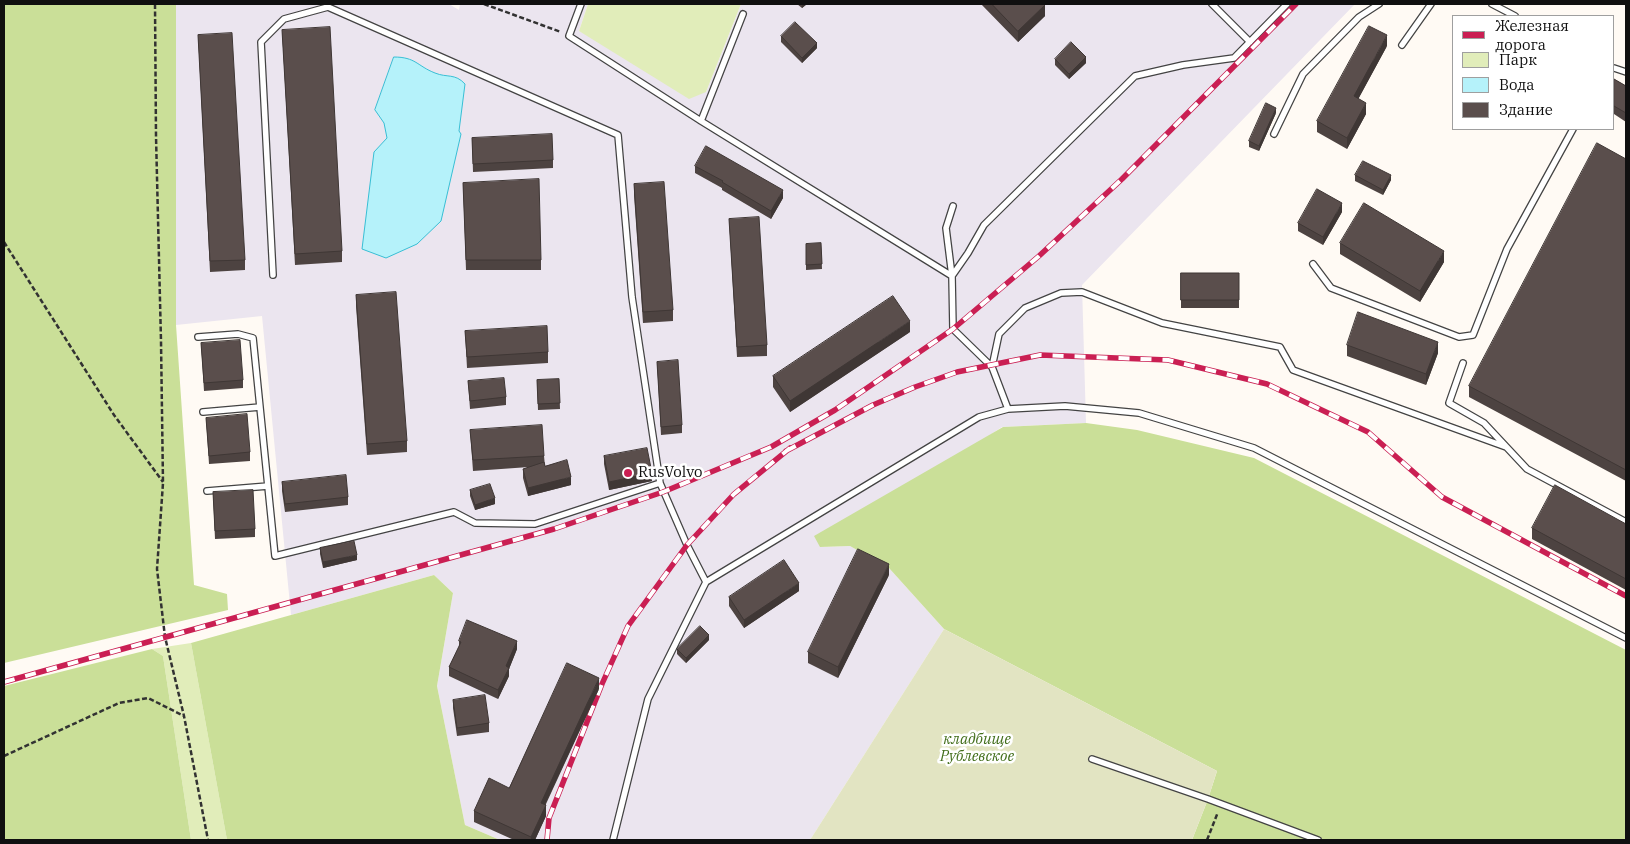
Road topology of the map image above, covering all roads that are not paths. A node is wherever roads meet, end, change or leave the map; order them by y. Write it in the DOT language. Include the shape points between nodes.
graph roads {
  1 [pos="581,4"];
  2 [pos="1212,4"];
  3 [pos="1287,4"];
  4 [pos="1379,4"];
  5 [pos="1431,4"];
  6 [pos="1492,4"];
  7 [pos="743,14"];
  8 [pos="1513,15"];
  9 [pos="1250,42"];
  10 [pos="1402,45"];
  11 [pos="702,120"];
  12 [pos="1572,130"];
  13 [pos="1274,134"];
  14 [pos="952,206"];
  15 [pos="1313,264"];
  16 [pos="273,275"];
  17 [pos="952,276"];
  18 [pos="198,337"];
  19 [pos="1463,363"];
  20 [pos="992,366"];
  21 [pos="260,407"];
  22 [pos="1008,409"];
  23 [pos="203,412"];
  24 [pos="1506,447"];
  25 [pos="660,483"];
  26 [pos="268,486"];
  27 [pos="207,491"];
  28 [pos="1626,522"];
  29 [pos="706,582"];
  30 [pos="1626,638"];
  31 [pos="1092,759"];
  32 [pos="613,840"];
  33 [pos="1318,840"];
  1 -- 11 [label="lane" via="569,36"];
  2 -- 9 [label="lane"];
  3 -- 9 [label="lane"];
  4 -- 13 [label="lane" via="1359,17 1303,74"];
  5 -- 10 [label="lane"];
  6 -- 8 [label="lane"];
  7 -- 11 [label="lane"];
  9 -- 17 [label="lane" via="1234,58 1135,76 984,226"];
  11 -- 17 [label="lane"];
  12 -- 15 [label="lane" via="1507,249 1473,335 1459,337 1331,288"];
  14 -- 17 [label="lane" via="946,228"];
  16 -- 25 [label="lane" via="261,42 284,19 328,7 618,136 632,297"];
  17 -- 20 [label="lane" via="953,329"];
  18 -- 21 [label="lane" via="238,334 253,338"];
  19 -- 24 [label="lane" via="1449,403 1484,423"];
  20 -- 22 [label="lane"];
  20 -- 24 [label="lane" via="999,334 1025,308 1061,293 1082,292 1162,323 1280,347 1294,370"];
  21 -- 23 [label="lane"];
  21 -- 26 [label="lane"];
  22 -- 29 [label="lane" via="979,417"];
  22 -- 30 [label="lane" via="1066,406 1139,413 1254,448"];
  24 -- 28 [label="lane" via="1527,469"];
  25 -- 26 [label="lane" via="535,524 475,523 454,512 275,556"];
  25 -- 29 [label="lane"];
  26 -- 27 [label="lane"];
  29 -- 32 [label="lane" via="648,698"];
  31 -- 33 [label="lane"];
}
